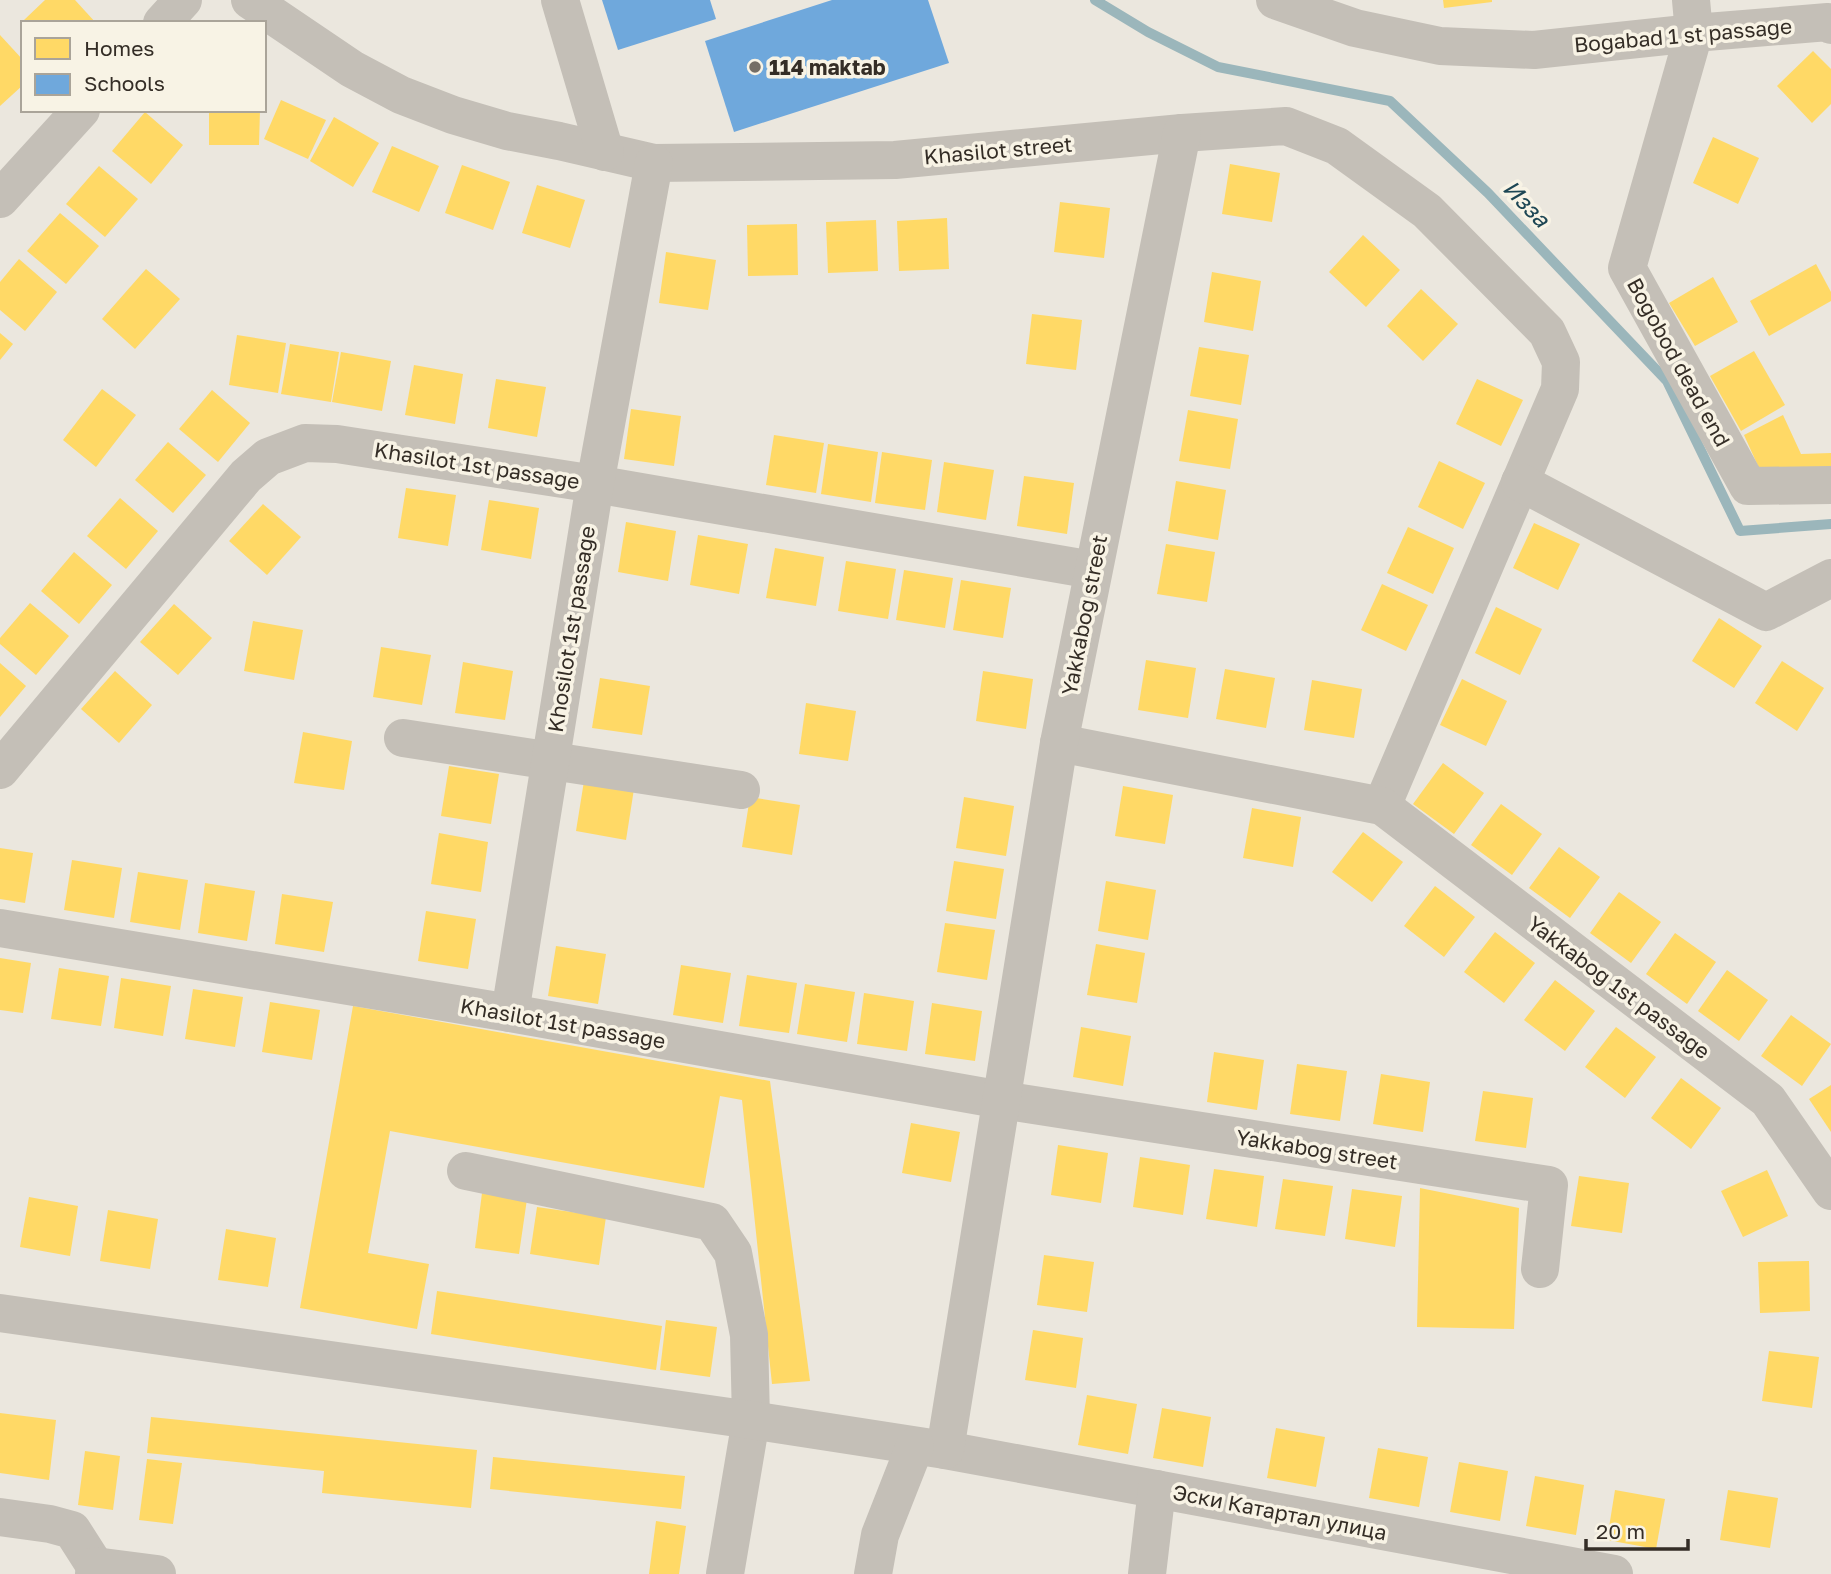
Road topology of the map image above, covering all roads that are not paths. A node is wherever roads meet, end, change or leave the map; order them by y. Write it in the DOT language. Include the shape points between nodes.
graph roads {
  1 [pos="183,0"];
  2 [pos="250,0"];
  3 [pos="560,0"];
  4 [pos="1275,0"];
  5 [pos="1692,16"];
  6 [pos="164,21"];
  7 [pos="1831,25"];
  8 [pos="79,112"];
  9 [pos="1182,133"];
  10 [pos="606,152"];
  11 [pos="654,163"];
  12 [pos="0,199"];
  13 [pos="1520,482"];
  14 [pos="595,484"];
  15 [pos="1831,485"];
  16 [pos="1093,570"];
  17 [pos="1831,578"];
  18 [pos="403,738"];
  19 [pos="1059,743"];
  20 [pos="550,760"];
  21 [pos="0,770"];
  22 [pos="741,790"];
  23 [pos="1382,806"];
  24 [pos="0,928"];
  25 [pos="510,1013"];
  26 [pos="1002,1100"];
  27 [pos="466,1171"];
  28 [pos="1831,1191"];
  29 [pos="1540,1269"];
  30 [pos="0,1313"];
  31 [pos="751,1420"];
  32 [pos="930,1448"];
  33 [pos="1157,1489"];
  34 [pos="0,1517"];
  35 [pos="95,1570"];
  36 [pos="157,1574"];
  37 [pos="725,1574"];
  38 [pos="873,1574"];
  39 [pos="1147,1574"];
  40 [pos="1614,1574"];
  1 -- 6 [label="street"];
  2 -- 10 [label="street, Khasilot street" via="352,69 401,95 453,116"];
  3 -- 10 [label="street"];
  4 -- 5 [label="street, Bogabad 1 st passage" via="1355,28 1440,46 1534,50"];
  5 -- 7 [label="street, Bogabad 1 st passage"];
  5 -- 15 [label="street, Bogobod dead end" via="1627,268 1748,486"];
  8 -- 12 [label="street"];
  9 -- 11 [label="street, Khasilot street" via="895,160"];
  9 -- 13 [label="street, Khasilot street" via="1286,125 1337,146 1427,211 1546,332 1561,362 1560,389"];
  9 -- 16 [label="street, Yakkabog street"];
  10 -- 11 [label="street, Khasilot street"];
  11 -- 14 [label="street, Khosilot 1st passage"];
  13 -- 17 [label="street" via="1766,612"];
  13 -- 23 [label="street"];
  14 -- 16 [label="street, Khasilot 1st passage"];
  14 -- 20 [label="street, Khosilot 1st passage"];
  14 -- 21 [label="street, Khasilot 1st passage" via="337,444 305,443 268,457 246,476"];
  16 -- 19 [label="street, Yakkabog street"];
  18 -- 20 [label="street"];
  19 -- 23 [label="street, Yakkabog 1st passage"];
  19 -- 26 [label="street, Yakkabog street"];
  20 -- 22 [label="street"];
  20 -- 25 [label="street, Khosilot 1st passage"];
  23 -- 28 [label="street, Yakkabog 1st passage" via="1768,1100"];
  24 -- 25 [label="street, Khasilot 1st passage"];
  25 -- 26 [label="street, Khasilot 1st passage"];
  26 -- 29 [label="street, Yakkabog street" via="1549,1185"];
  26 -- 32 [label="street, Yakkabog street"];
  27 -- 31 [label="street" via="712,1222 733,1253 749,1335"];
  30 -- 31 [label="street, Эски Катартал улица"];
  31 -- 32 [label="street, Эски Катартал улица"];
  31 -- 37 [label="street"];
  32 -- 33 [label="street, Эски Катартал улица"];
  32 -- 38 [label="street, Yakkabog street" via="880,1535"];
  33 -- 39 [label="street"];
  33 -- 40 [label="street, Эски Катартал улица"];
  34 -- 35 [label="street" via="72,1530"];
  35 -- 36 [label="street"];
}
